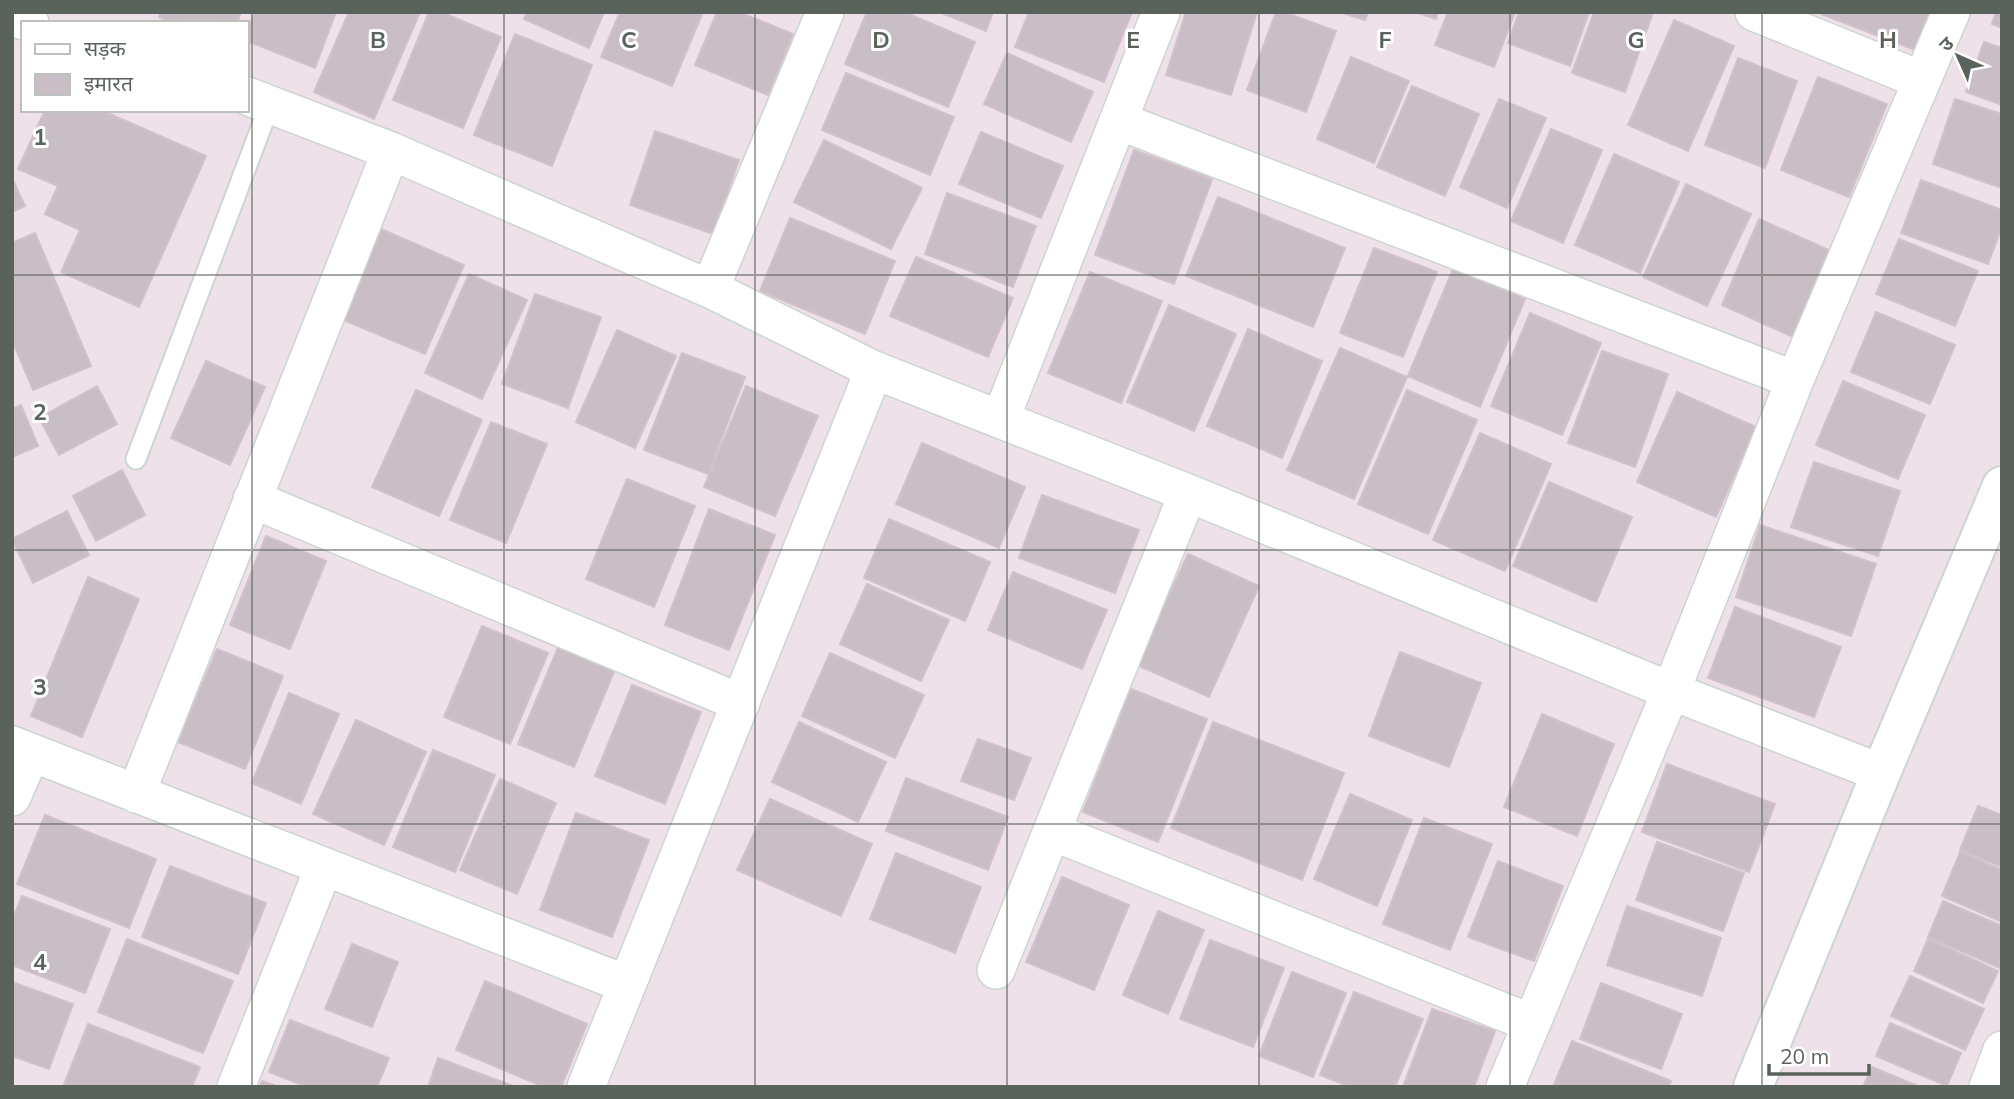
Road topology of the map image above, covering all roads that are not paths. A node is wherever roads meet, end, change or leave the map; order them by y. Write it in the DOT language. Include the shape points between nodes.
graph roads {
  1 [pos="825,12"];
  2 [pos="1161,12"];
  3 [pos="1754,12"];
  4 [pos="1951,12"];
  5 [pos="1921,80"];
  6 [pos="259,100"];
  7 [pos="1119,121"];
  8 [pos="391,151"];
  9 [pos="710,289"];
  10 [pos="874,370"];
  11 [pos="1795,380"];
  12 [pos="1000,418"];
  13 [pos="136,458"];
  14 [pos="2002,486"];
  15 [pos="1188,493"];
  16 [pos="252,499"];
  17 [pos="1671,691"];
  18 [pos="741,704"];
  19 [pos="22,749"];
  20 [pos="1881,773"];
  21 [pos="136,794"];
  22 [pos="12,797"];
  23 [pos="1053,832"];
  24 [pos="324,867"];
  25 [pos="996,970"];
  26 [pos="626,984"];
  27 [pos="1531,1023"];
  28 [pos="2002,1050"];
  29 [pos="236,1087"];
  30 [pos="586,1087"];
  31 [pos="1504,1087"];
  32 [pos="1753,1087"];
  33 [pos="1987,1087"];
  1 -- 9 [label="street"];
  2 -- 7 [label="street"];
  3 -- 5 [label="street"];
  4 -- 5 [label="street"];
  5 -- 11 [label="street"];
  6 -- 8 [label="street"];
  6 -- 13 [label="lane"];
  7 -- 11 [label="street"];
  7 -- 12 [label="street"];
  8 -- 9 [label="street"];
  8 -- 16 [label="street"];
  9 -- 10 [label="street"];
  10 -- 12 [label="street"];
  10 -- 18 [label="street"];
  11 -- 17 [label="street"];
  12 -- 15 [label="street"];
  14 -- 20 [label="street"];
  15 -- 17 [label="street"];
  15 -- 23 [label="street"];
  16 -- 18 [label="street"];
  16 -- 21 [label="street"];
  17 -- 20 [label="street"];
  17 -- 27 [label="street"];
  18 -- 26 [label="street"];
  19 -- 21 [label="street"];
  19 -- 22 [label="street"];
  20 -- 32 [label="street"];
  21 -- 24 [label="street"];
  23 -- 25 [label="street"];
  23 -- 27 [label="street"];
  24 -- 26 [label="street"];
  24 -- 29 [label="street"];
  26 -- 30 [label="street"];
  27 -- 31 [label="street"];
  28 -- 33 [label="street"];
}
